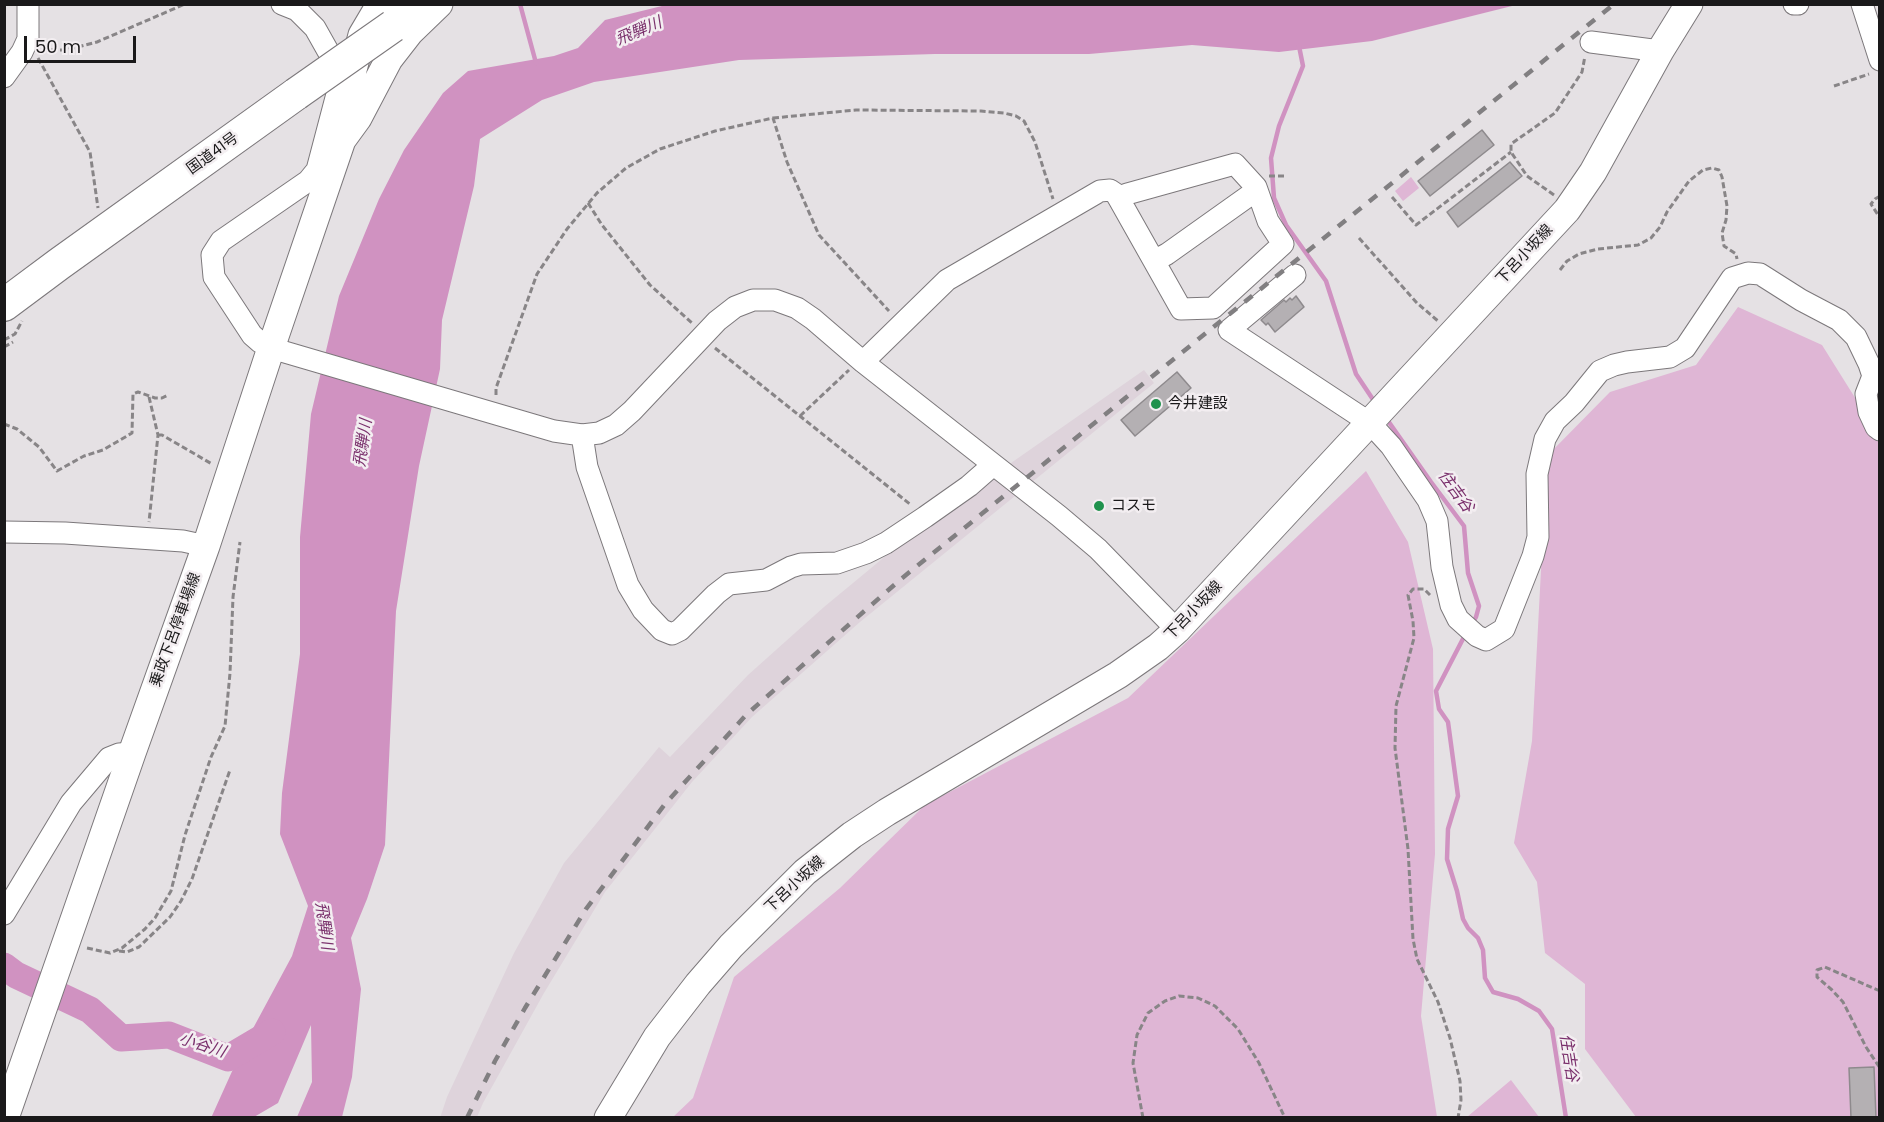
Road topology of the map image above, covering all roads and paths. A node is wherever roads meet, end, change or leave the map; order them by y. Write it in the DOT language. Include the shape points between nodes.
graph roads {
  1 [pos="28,4"];
  2 [pos="185,4"];
  3 [pos="282,4"];
  4 [pos="422,4"];
  5 [pos="439,4"];
  6 [pos="1689,4"];
  7 [pos="1862,4"];
  8 [pos="388,15"];
  9 [pos="1591,42"];
  10 [pos="1660,51"];
  11 [pos="1880,60"];
  12 [pos="1880,71"];
  13 [pos="4,77"];
  14 [pos="1834,86"];
  15 [pos="773,118"];
  16 [pos="342,140"];
  17 [pos="1511,152"];
  18 [pos="1257,190"];
  19 [pos="1880,196"];
  20 [pos="1392,197"];
  21 [pos="1119,200"];
  22 [pos="588,203"];
  23 [pos="1570,205"];
  24 [pos="98,209"];
  25 [pos="1058,216"];
  26 [pos="1880,218"];
  27 [pos="1359,238"];
  28 [pos="1154,261"];
  29 [pos="1560,270"];
  30 [pos="1295,275"];
  31 [pos="1739,276"];
  32 [pos="4,305"];
  33 [pos="901,323"];
  34 [pos="704,334"];
  35 [pos="1452,334"];
  36 [pos="13,342"];
  37 [pos="4,347"];
  38 [pos="283,352"];
  39 [pos="861,361"];
  40 [pos="1876,377"];
  41 [pos="168,395"];
  42 [pos="149,397"];
  43 [pos="483,410"];
  44 [pos="800,416"];
  45 [pos="1370,423"];
  46 [pos="4,424"];
  47 [pos="1880,429"];
  48 [pos="158,435"];
  49 [pos="582,435"];
  50 [pos="993,465"];
  51 [pos="231,470"];
  52 [pos="925,517"];
  53 [pos="4,532"];
  54 [pos="147,539"];
  55 [pos="240,542"];
  56 [pos="206,546"];
  57 [pos="1458,619"];
  58 [pos="1177,630"];
  59 [pos="132,753"];
  60 [pos="230,770"];
  61 [pos="7,902"];
  62 [pos="64,948"];
  63 [pos="118,951"];
  64 [pos="1880,992"];
  65 [pos="1880,1068"];
  66 [pos="5,1118"];
  67 [pos="608,1118"];
  68 [pos="1143,1118"];
  69 [pos="1285,1118"];
  70 [pos="1458,1118"];
  1 -- 13 [label="street" via="28,39"];
  2 -- 24 [label="path" via="97,42 66,50 34,51 90,152"];
  3 -- 38 [label="street" via="297,10 315,28 333,60 337,94 325,143 317,170 308,181 220,241 212,255 214,277 252,335"];
  4 -- 8 [label="highway, 国道41号"];
  5 -- 16 [label="main road" via="389,59"];
  6 -- 10 [label="main road, 下呂小坂線"];
  7 -- 11 [label="street"];
  8 -- 16 [label="main road" via="375,13 362,35 342,112"];
  8 -- 32 [label="highway, 国道41号, bridge" via="296,94"];
  9 -- 10 [label="street"];
  9 -- 17 [label="path" via="1586,48 1582,72 1555,113 1511,144"];
  10 -- 23 [label="main road, 下呂小坂線" via="1593,172"];
  12 -- 14 [label="path"];
  15 -- 22 [label="path" via="660,149 626,168"];
  15 -- 25 [label="path" via="856,110 981,111 1016,116 1024,121 1035,142"];
  15 -- 33 [label="path" via="819,235"];
  16 -- 38 [label="main road, 乗政下呂停車場線"];
  17 -- 20 [label="path" via="1416,225"];
  17 -- 23 [label="path" via="1527,176"];
  18 -- 21 [label="street" via="1235,164 1127,194"];
  18 -- 28 [label="street"];
  18 -- 28 [label="street" via="1268,222 1283,244 1213,308 1181,309"];
  19 -- 26 [label="path" via="1871,204"];
  21 -- 25 [label="street" via="1110,189 1100,191"];
  21 -- 28 [label="street"];
  22 -- 34 [label="path" via="650,285"];
  22 -- 43 [label="path" via="537,274 496,388"];
  23 -- 35 [label="main road, 下呂小坂線"];
  25 -- 33 [label="street" via="947,280"];
  27 -- 35 [label="path" via="1417,303"];
  29 -- 31 [label="path" via="1579,254 1638,245 1651,238 1689,181 1712,168 1719,170 1722,177 1727,206 1724,246 1736,254"];
  30 -- 45 [label="street" via="1230,330"];
  31 -- 40 [label="street" via="1760,274 1839,320 1856,337"];
  31 -- 57 [label="street" via="1732,278 1685,348 1670,357 1627,362 1600,371 1555,421 1545,439 1537,474 1538,537 1504,629 1486,640"];
  33 -- 39 [label="street"];
  34 -- 39 [label="street" via="735,307 753,300 775,300 797,308"];
  34 -- 44 [label="path" via="715,348"];
  34 -- 49 [label="street" via="616,425"];
  35 -- 45 [label="main road, 下呂小坂線"];
  36 -- 37 [label="path"];
  38 -- 43 [label="street"];
  38 -- 51 [label="main road, 乗政下呂停車場線"];
  39 -- 44 [label="path"];
  39 -- 50 [label="street"];
  40 -- 47 [label="street" via="1866,394 1869,412"];
  41 -- 42 [label="path"];
  42 -- 46 [label="path" via="133,394 132,433 57,471 39,447"];
  42 -- 48 [label="path"];
  43 -- 49 [label="street"];
  44 -- 52 [label="path"];
  45 -- 57 [label="street" via="1428,500 1437,521 1442,567"];
  45 -- 58 [label="main road, 下呂小坂線"];
  48 -- 51 [label="path"];
  48 -- 54 [label="path"];
  49 -- 52 [label="street" via="587,467 628,585 643,610 662,630 672,634 729,584 766,580 801,564 837,563 886,543"];
  50 -- 52 [label="street"];
  50 -- 58 [label="street" via="1098,549"];
  51 -- 56 [label="main road, 乗政下呂停車場線"];
  53 -- 54 [label="street"];
  54 -- 56 [label="street"];
  55 -- 63 [label="path" via="225,726 185,835 171,891 155,918"];
  56 -- 59 [label="main road, 乗政下呂停車場線"];
  57 -- 70 [label="path" via="1440,609 1424,589 1413,589 1408,595 1414,638 1396,705 1395,748 1408,849 1413,939 1417,959 1450,1038 1460,1081"];
  58 -- 67 [label="main road, 下呂小坂線" via="1118,675 852,835 805,872 698,984 657,1036"];
  59 -- 61 [label="street" via="108,758 71,803"];
  59 -- 62 [label="main road, 乗政下呂停車場線"];
  60 -- 63 [label="path" via="182,902 171,918 139,947"];
  62 -- 63 [label="path"];
  62 -- 66 [label="main road, 乗政下呂停車場線"];
  64 -- 65 [label="path" via="1826,967 1817,970 1816,977 1843,1002"];
  68 -- 69 [label="path" via="1133,1063 1137,1035 1148,1013 1179,996 1198,998 1215,1006 1238,1029"];
}
